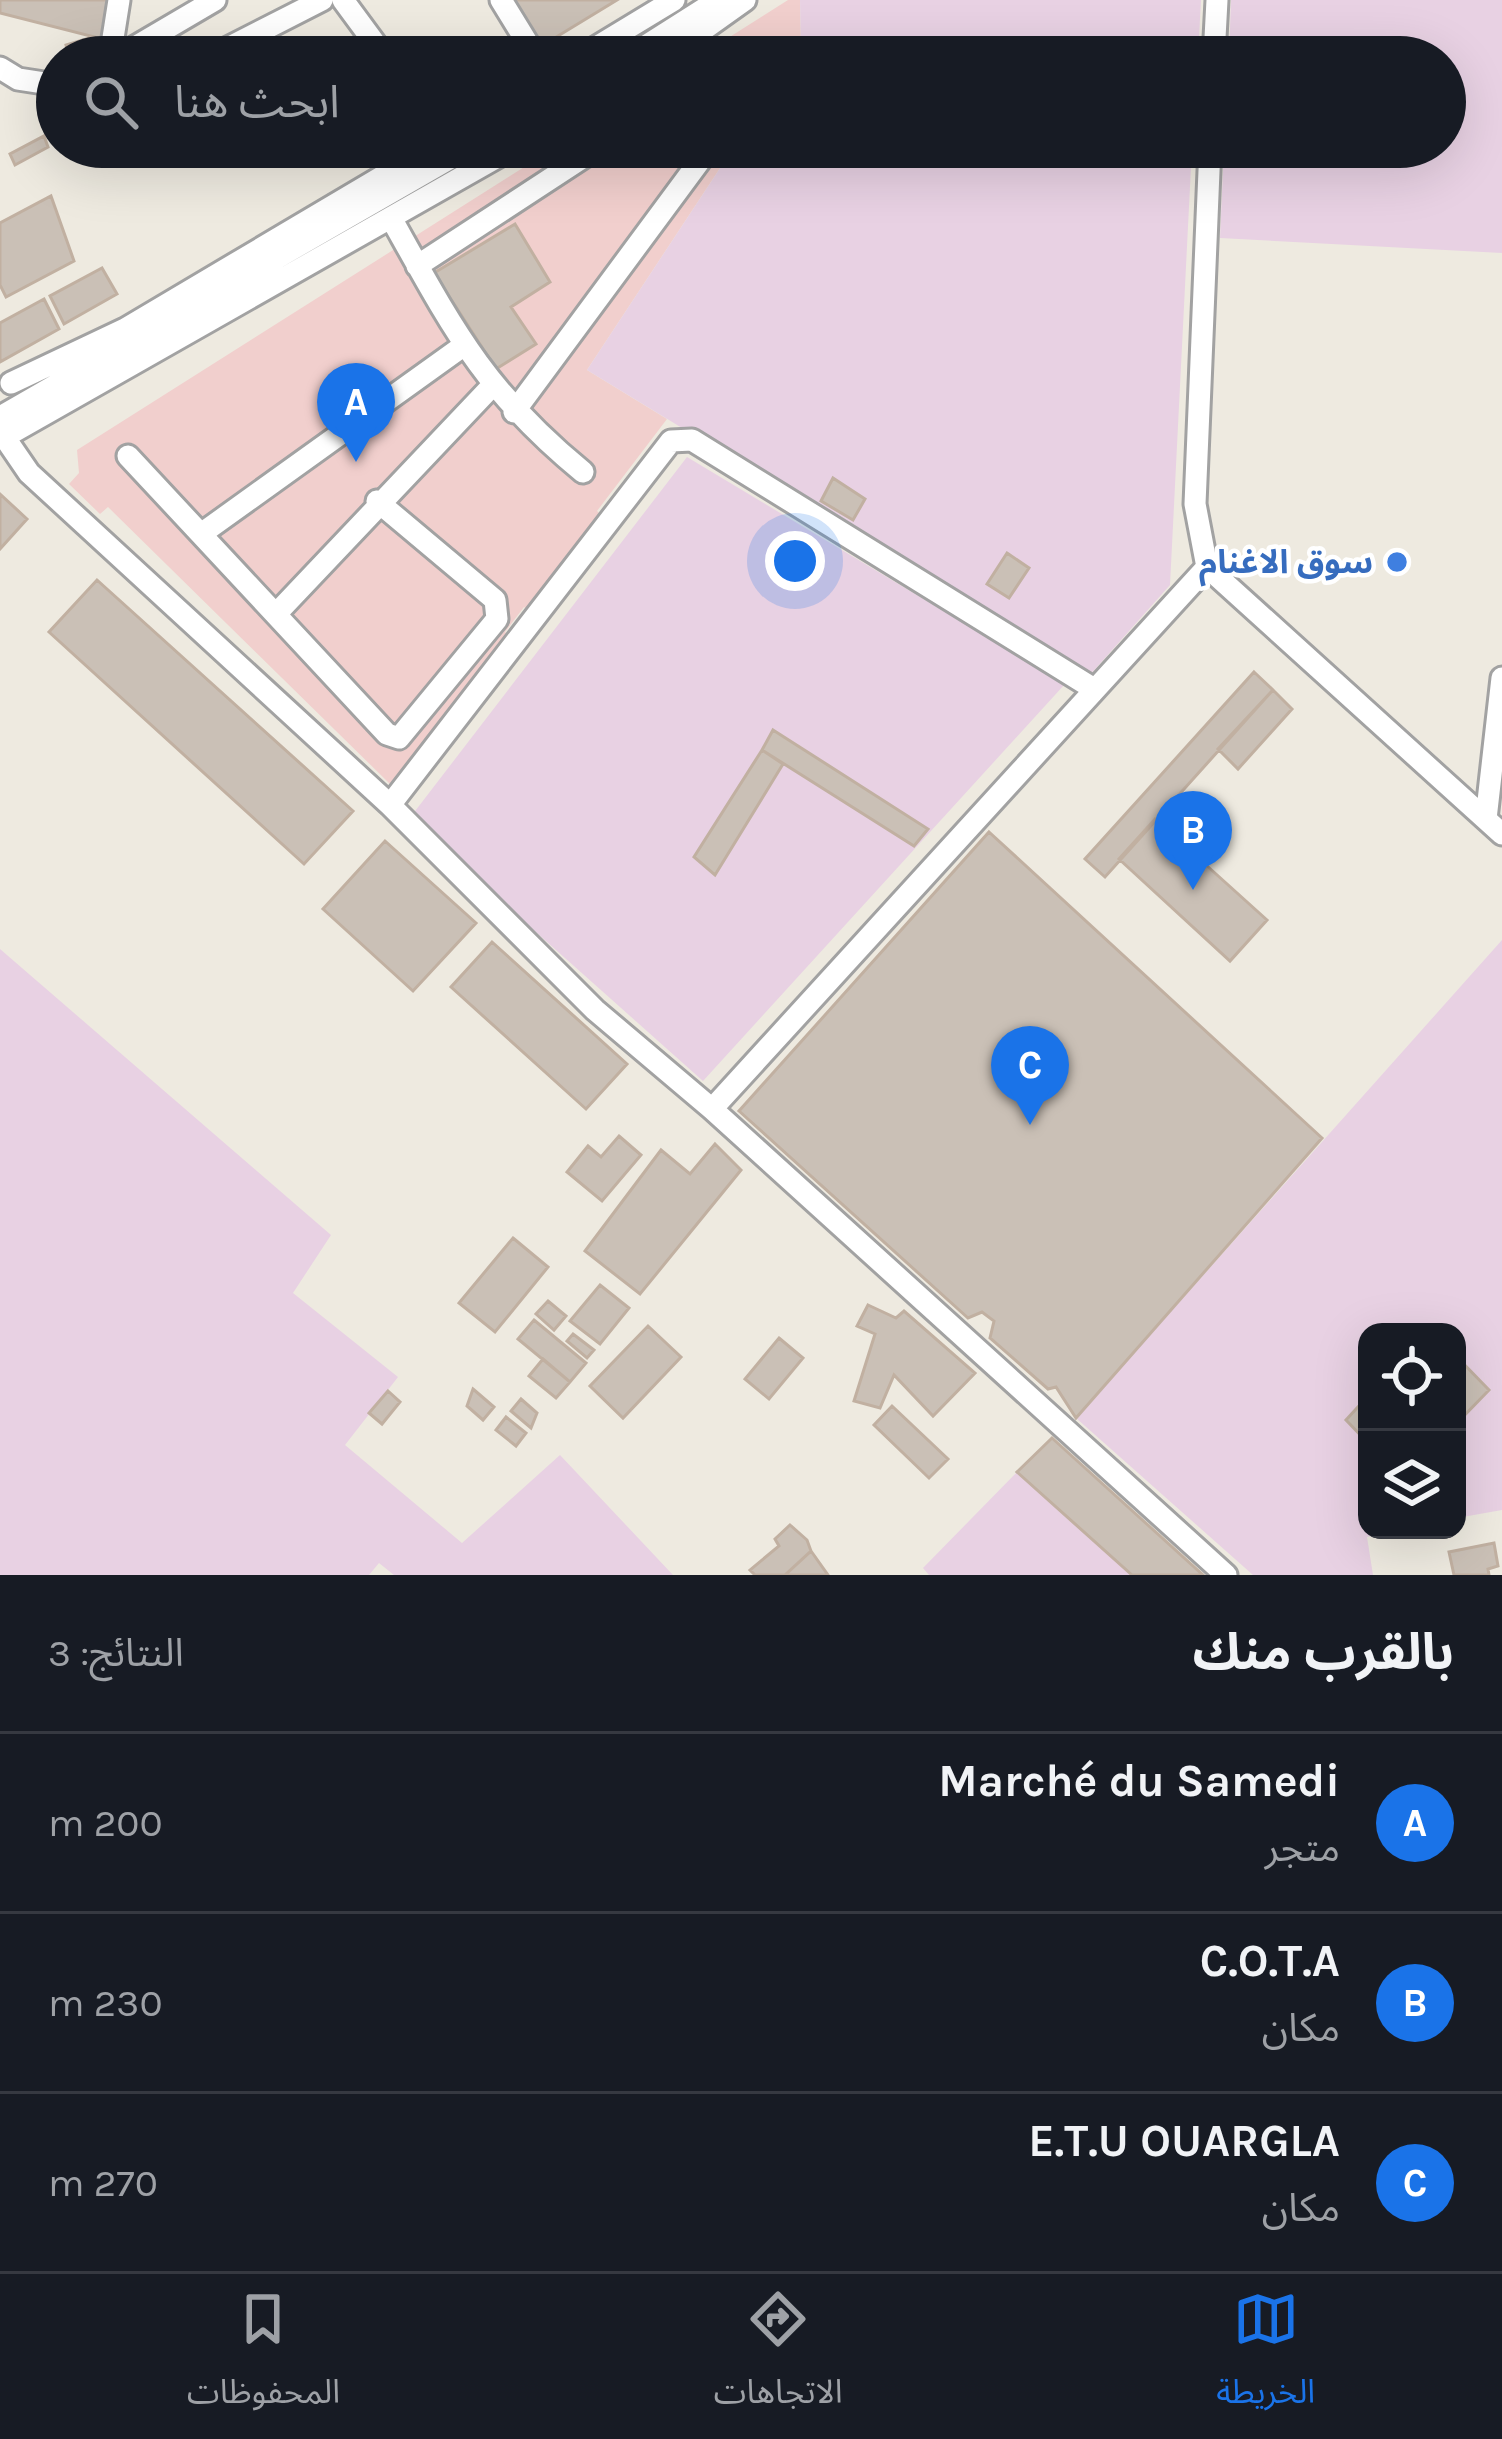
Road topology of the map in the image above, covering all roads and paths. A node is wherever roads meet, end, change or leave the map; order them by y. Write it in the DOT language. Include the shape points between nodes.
graph roads {
  1 [pos="119,0"];
  2 [pos="215,0"];
  3 [pos="322,0"];
  4 [pos="343,0"];
  5 [pos="501,0"];
  6 [pos="674,0"];
  7 [pos="745,0"];
  8 [pos="1217,0"];
  9 [pos="716,1"];
  10 [pos="116,36"];
  11 [pos="151,36"];
  12 [pos="251,36"];
  13 [pos="370,36"];
  14 [pos="523,36"];
  15 [pos="615,36"];
  16 [pos="661,36"];
  17 [pos="694,36"];
  18 [pos="1215,36"];
  19 [pos="0,68"];
  20 [pos="36,82"];
  21 [pos="431,168"];
  22 [pos="439,168"];
  23 [pos="567,168"];
  24 [pos="694,168"];
  25 [pos="1209,168"];
  26 [pos="354,216"];
  27 [pos="391,218"];
  28 [pos="417,266"];
  29 [pos="129,336"];
  30 [pos="166,336"];
  31 [pos="463,346"];
  32 [pos="11,383"];
  33 [pos="492,386"];
  34 [pos="514,412"];
  35 [pos="35,422"];
  36 [pos="2,434"];
  37 [pos="128,455"];
  38 [pos="26,468"];
  39 [pos="583,472"];
  40 [pos="377,501"];
  41 [pos="201,534"];
  42 [pos="1207,567"];
  43 [pos="276,614"];
  44 [pos="1502,678"];
  45 [pos="1094,689"];
  46 [pos="390,805"];
  47 [pos="1494,827"];
  48 [pos="712,1108"];
  49 [pos="1226,1575"];
  1 -- 10 [label="street"];
  2 -- 11 [label="street"];
  3 -- 12 [label="street"];
  4 -- 13 [label="street"];
  5 -- 14 [label="street"];
  6 -- 15 [label="street"];
  7 -- 17 [label="street"];
  8 -- 18 [label="street"];
  9 -- 16 [label="street"];
  19 -- 20 [label="street"];
  21 -- 26 [label="street"];
  22 -- 27 [label="street"];
  23 -- 28 [label="street"];
  24 -- 34 [label="street"];
  25 -- 42 [label="street" via="1195,504"];
  26 -- 27 [label="street"];
  26 -- 29 [label="street"];
  26 -- 30 [label="street"];
  27 -- 28 [label="street"];
  28 -- 31 [label="street"];
  29 -- 30 [label="street"];
  29 -- 32 [label="street"];
  29 -- 36 [label="street"];
  30 -- 35 [label="street"];
  31 -- 33 [label="street"];
  31 -- 41 [label="street"];
  33 -- 34 [label="street"];
  33 -- 40 [label="street"];
  34 -- 39 [label="street"];
  35 -- 36 [label="street"];
  35 -- 38 [label="street"];
  36 -- 38 [label="street"];
  37 -- 41 [label="street"];
  38 -- 46 [label="street"];
  40 -- 43 [label="street"];
  40 -- 43 [label="street" via="499,610 408,734 387,734"];
  41 -- 43 [label="street"];
  42 -- 45 [label="street"];
  42 -- 47 [label="street"];
  44 -- 47 [label="street"];
  45 -- 46 [label="street" via="677,437"];
  45 -- 48 [label="street"];
  46 -- 48 [label="street" via="595,1010"];
  48 -- 49 [label="street"];
}
